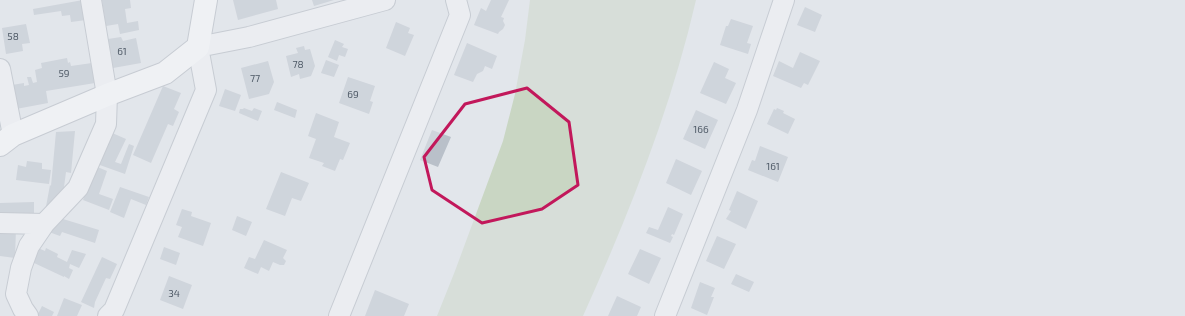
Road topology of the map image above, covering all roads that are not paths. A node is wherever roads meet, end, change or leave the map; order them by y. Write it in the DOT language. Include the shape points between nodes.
graph roads {
  1 [pos="92,0"];
  2 [pos="206,0"];
  3 [pos="385,0"];
  4 [pos="456,0"];
  5 [pos="784,0"];
  6 [pos="198,47"];
  7 [pos="0,69"];
  8 [pos="107,95"];
  9 [pos="6,140"];
  10 [pos="0,223"];
  11 [pos="44,224"];
  12 [pos="28,316"];
  13 [pos="108,316"];
  14 [pos="339,316"];
  15 [pos="665,316"];
  1 -- 8 [label="street"];
  2 -- 6 [label="street"];
  3 -- 6 [label="street" via="249,37"];
  4 -- 14 [label="street" via="460,15"];
  5 -- 15 [label="street" via="747,110"];
  6 -- 8 [label="street" via="165,74"];
  6 -- 13 [label="street" via="206,90 114,310"];
  7 -- 9 [label="street"];
  8 -- 9 [label="street"];
  8 -- 11 [label="street" via="106,124 78,188"];
  10 -- 11 [label="street"];
  11 -- 12 [label="street" via="29,246 16,294"];
}
